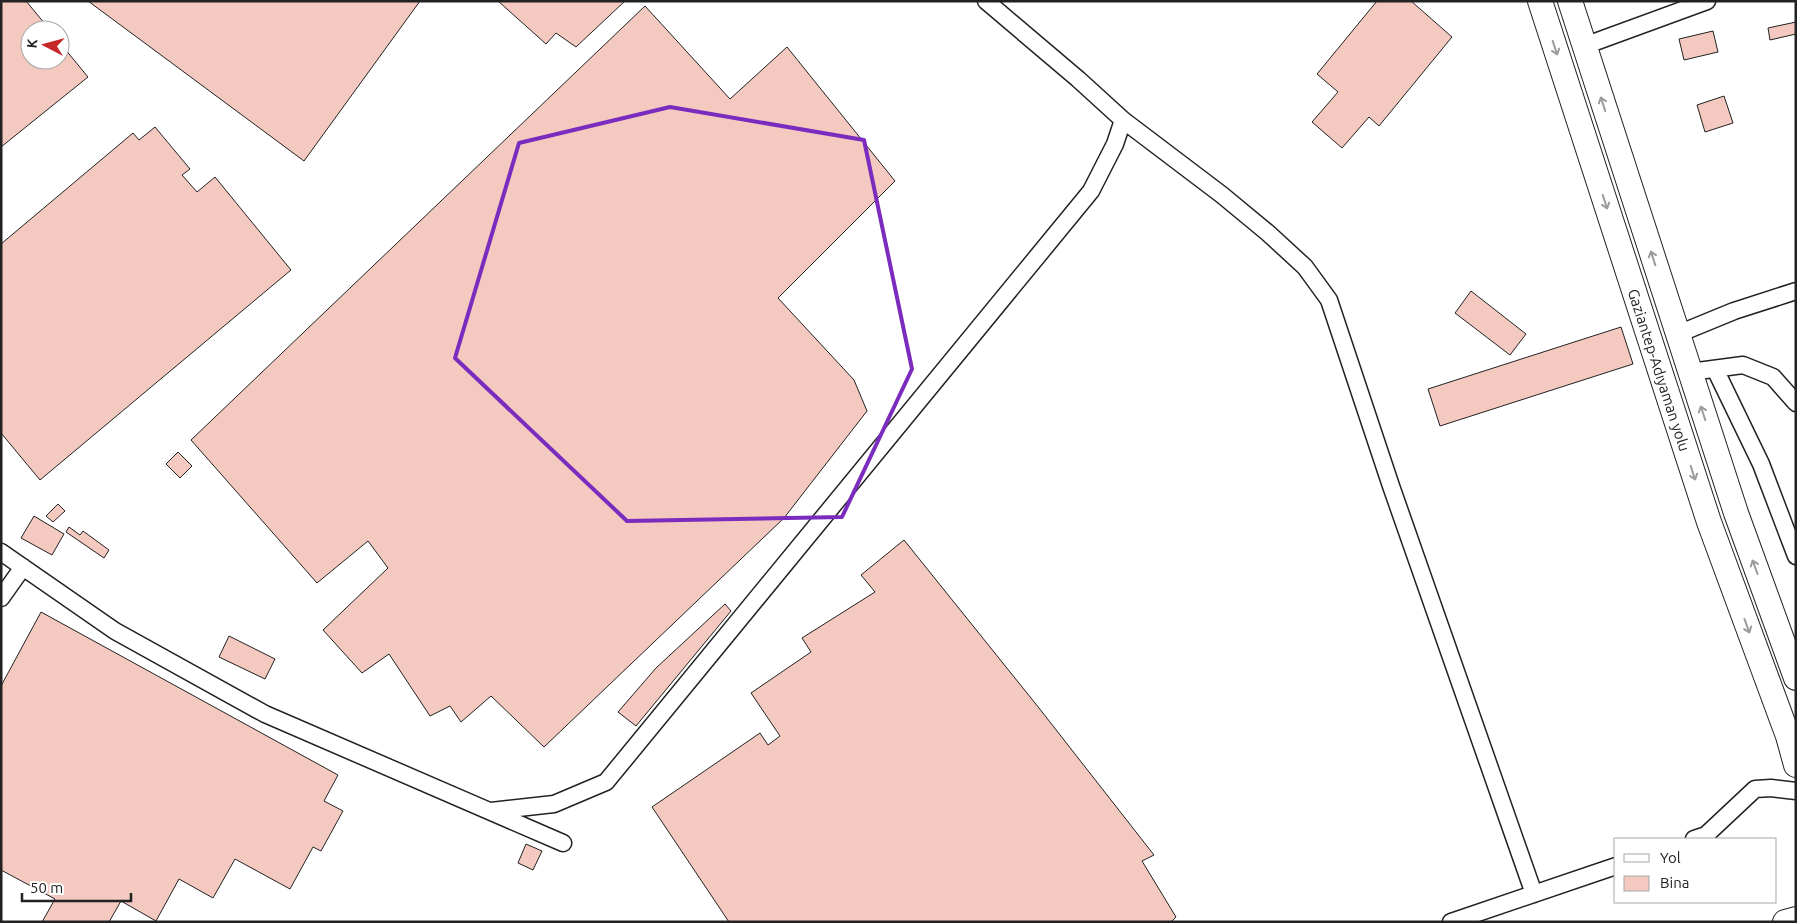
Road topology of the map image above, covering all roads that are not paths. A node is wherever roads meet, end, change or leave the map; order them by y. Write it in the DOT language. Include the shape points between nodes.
graph roads {
  1 [pos="986,1"];
  2 [pos="1540,1"];
  3 [pos="1570,1"];
  4 [pos="1706,1"];
  5 [pos="1584,46"];
  6 [pos="1123,120"];
  7 [pos="1796,291"];
  8 [pos="1678,334"];
  9 [pos="1716,369"];
  10 [pos="1690,372"];
  11 [pos="1796,403"];
  12 [pos="1,552"];
  13 [pos="1796,556"];
  14 [pos="23,567"];
  15 [pos="1,598"];
  16 [pos="1796,678"];
  17 [pos="1796,765"];
  18 [pos="1796,791"];
  19 [pos="491,811"];
  20 [pos="1697,838"];
  21 [pos="563,843"];
  22 [pos="1614,867"];
  23 [pos="1534,894"];
  24 [pos="1796,918"];
  25 [pos="1451,922"];
  26 [pos="1785,922"];
  1 -- 6 [label="street"];
  2 -- 17 [label="highway, Gaziantep-Adıyaman yolu, one-way" via="1709,522"];
  3 -- 5 [label="highway, Gaziantep-Adıyaman yolu"];
  4 -- 5 [label="street"];
  8 -- 5 [label="highway, Gaziantep-Adıyaman yolu, one-way"];
  6 -- 19 [label="street" via="1115,144 1091,191 606,782 554,804"];
  6 -- 23 [label="street" via="1268,233 1305,267 1329,300"];
  7 -- 8 [label="street"];
  8 -- 10 [label="highway, Gaziantep-Adıyaman yolu"];
  9 -- 10 [label="street"];
  9 -- 11 [label="street" via="1743,365 1773,376"];
  9 -- 13 [label="street" via="1761,464"];
  16 -- 10 [label="highway, Gaziantep-Adıyaman yolu, one-way" via="1736,513"];
  12 -- 14 [label="street"];
  14 -- 15 [label="street"];
  14 -- 19 [label="street" via="115,631 265,714"];
  18 -- 20 [label="street" via="1755,790 1706,835"];
  19 -- 21 [label="street"];
  22 -- 23 [label="street"];
  23 -- 25 [label="street"];
  24 -- 26 [label="highway"];
}
